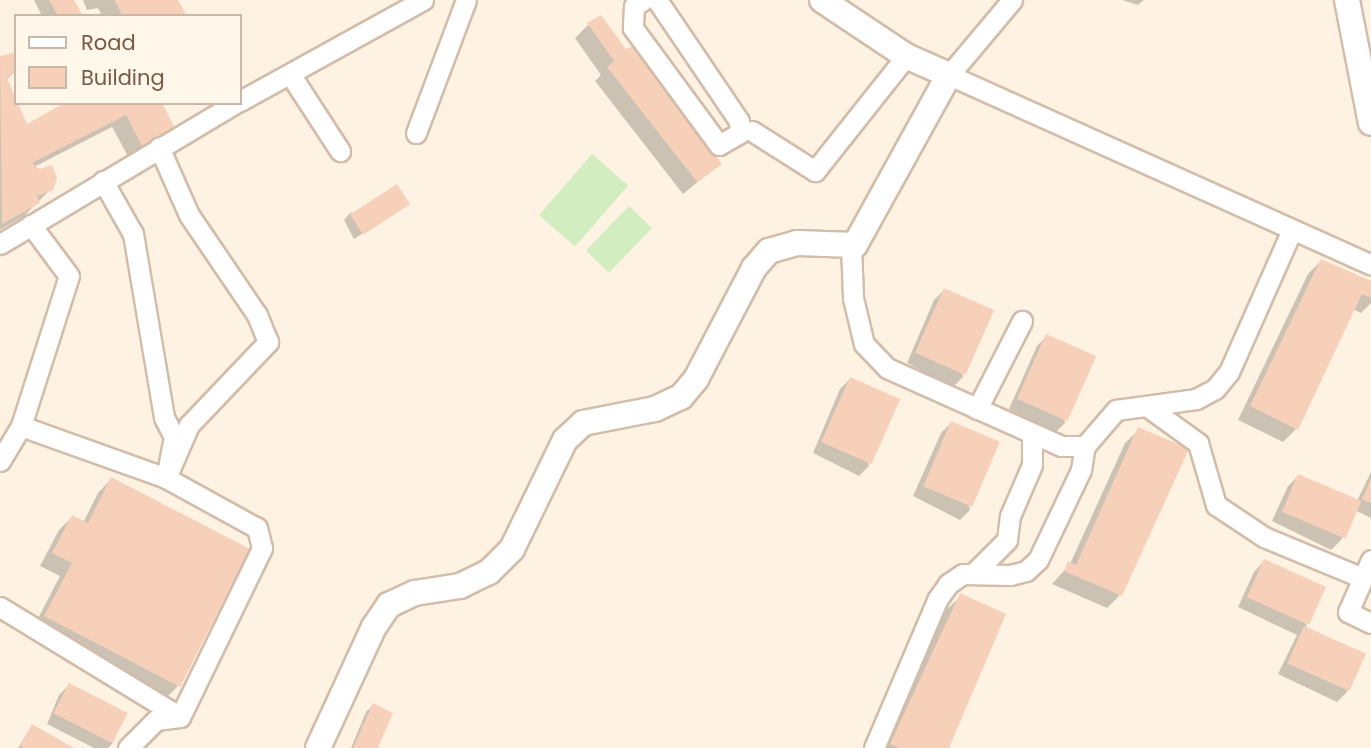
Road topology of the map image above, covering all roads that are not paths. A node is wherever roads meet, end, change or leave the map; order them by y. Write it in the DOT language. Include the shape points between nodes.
graph roads {
  1 [pos="423,0"];
  2 [pos="466,0"];
  3 [pos="643,0"];
  4 [pos="657,0"];
  5 [pos="822,0"];
  6 [pos="1012,0"];
  7 [pos="1347,0"];
  8 [pos="906,56"];
  9 [pos="290,74"];
  10 [pos="949,75"];
  11 [pos="242,100"];
  12 [pos="233,105"];
  13 [pos="1371,123"];
  14 [pos="752,131"];
  15 [pos="416,133"];
  16 [pos="159,147"];
  17 [pos="340,151"];
  18 [pos="103,181"];
  19 [pos="31,225"];
  20 [pos="1292,230"];
  21 [pos="0,244"];
  22 [pos="851,245"];
  23 [pos="1371,265"];
  24 [pos="1022,321"];
  25 [pos="1148,407"];
  26 [pos="978,409"];
  27 [pos="21,426"];
  28 [pos="1032,433"];
  29 [pos="1085,446"];
  30 [pos="0,461"];
  31 [pos="166,478"];
  32 [pos="1367,569"];
  33 [pos="973,574"];
  34 [pos="0,607"];
  35 [pos="1371,623"];
  36 [pos="180,717"];
  37 [pos="128,748"];
  38 [pos="318,748"];
  39 [pos="874,748"];
  1 -- 9 [label="street"];
  2 -- 15 [label="street"];
  3 -- 4 [label="street" via="634,6 633,28 719,145 740,133 739,121"];
  5 -- 8 [label="street"];
  6 -- 10 [label="street"];
  7 -- 13 [label="street"];
  8 -- 10 [label="street"];
  8 -- 14 [label="street" via="815,171"];
  9 -- 11 [label="street"];
  9 -- 17 [label="street"];
  10 -- 20 [label="street"];
  10 -- 22 [label="street" via="882,203"];
  12 -- 16 [label="street"];
  16 -- 18 [label="street"];
  16 -- 31 [label="street" via="189,215 257,315 268,342 189,425"];
  18 -- 19 [label="street"];
  18 -- 31 [label="street" via="133,234 164,417 174,437"];
  19 -- 21 [label="street"];
  19 -- 27 [label="street" via="69,276"];
  20 -- 23 [label="street"];
  20 -- 25 [label="street" via="1229,372 1215,389 1196,399"];
  22 -- 26 [label="street" via="853,299 864,344 887,368"];
  22 -- 38 [label="street" via="797,243 769,251 754,268 696,379 681,397 655,410 583,422 565,440 512,549 489,572 460,586 415,593 389,605 374,627"];
  24 -- 26 [label="street"];
  25 -- 29 [label="street" via="1116,410"];
  25 -- 32 [label="street" via="1198,443 1216,505 1264,537"];
  26 -- 28 [label="street"];
  27 -- 30 [label="street"];
  27 -- 31 [label="street"];
  28 -- 29 [label="street" via="1061,446"];
  28 -- 33 [label="street" via="1032,465 1010,516 1007,540"];
  29 -- 33 [label="street" via="1081,470 1038,560 1010,575"];
  31 -- 36 [label="street" via="257,528 262,548"];
  32 -- 35 [label="street" via="1348,612"];
  33 -- 39 [label="street" via="963,574 948,584 937,600"];
  34 -- 36 [label="street"];
  36 -- 37 [label="street" via="156,720"];
}
